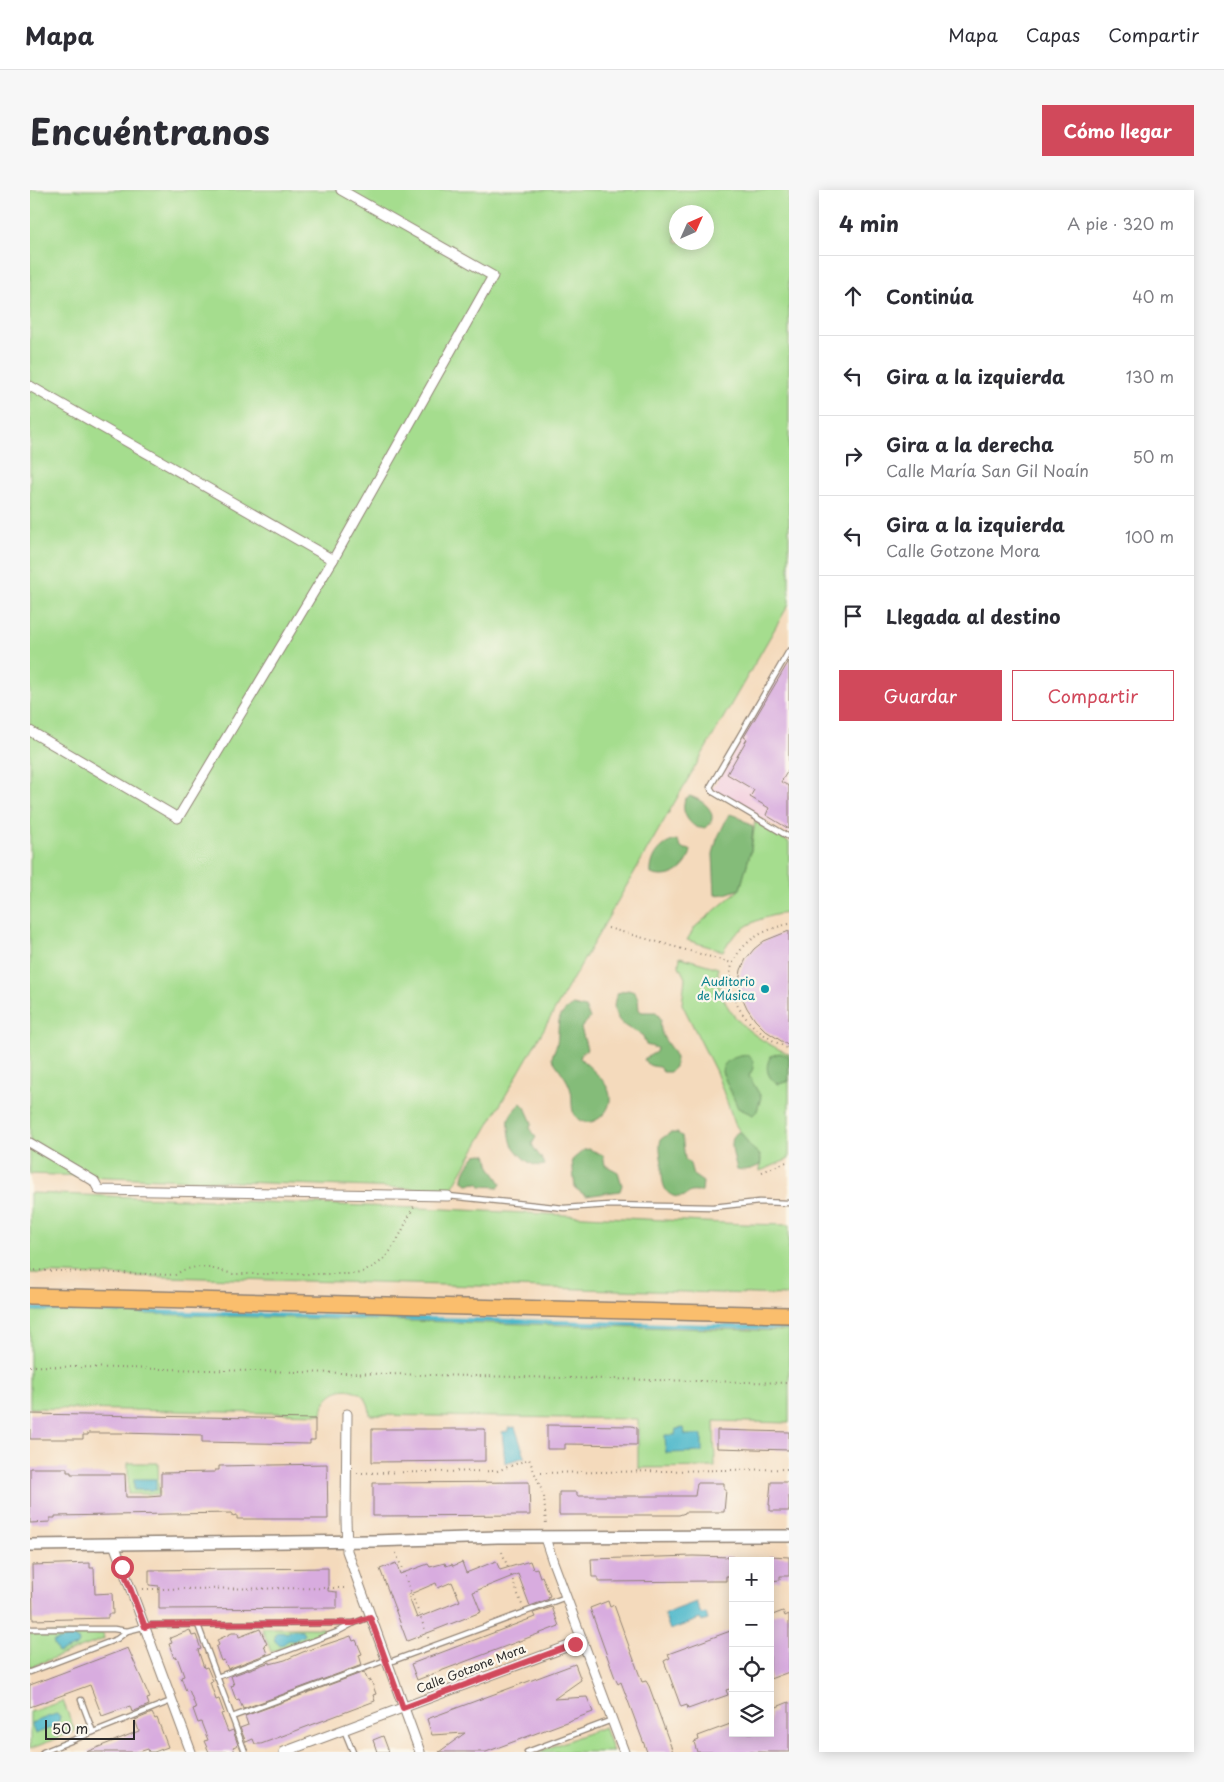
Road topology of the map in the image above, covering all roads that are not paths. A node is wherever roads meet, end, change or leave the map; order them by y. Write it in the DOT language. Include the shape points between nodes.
graph roads {
  1 [pos="341,190"];
  2 [pos="30,386"];
  3 [pos="333,560"];
  4 [pos="789,651"];
  5 [pos="30,731"];
  6 [pos="789,837"];
  7 [pos="30,1143"];
  8 [pos="448,1196"];
  9 [pos="789,1203"];
  10 [pos="30,1296"];
  11 [pos="789,1315"];
  12 [pos="347,1414"];
  13 [pos="789,1536"];
  14 [pos="545,1538"];
  15 [pos="346,1541"];
  16 [pos="114,1544"];
  17 [pos="30,1545"];
  18 [pos="566,1597"];
  19 [pos="370,1617"];
  20 [pos="354,1623"];
  21 [pos="198,1625"];
  22 [pos="145,1627"];
  23 [pos="30,1629"];
  24 [pos="126,1632"];
  25 [pos="582,1641"];
  26 [pos="386,1661"];
  27 [pos="30,1672"];
  28 [pos="217,1677"];
  29 [pos="81,1700"];
  30 [pos="172,1701"];
  31 [pos="403,1708"];
  32 [pos="232,1717"];
  33 [pos="612,1720"];
  34 [pos="344,1730"];
  35 [pos="93,1732"];
  36 [pos="301,1749"];
  37 [pos="43,1752"];
  38 [pos="191,1752"];
  39 [pos="245,1752"];
  40 [pos="284,1752"];
  41 [pos="352,1752"];
  42 [pos="420,1752"];
  43 [pos="527,1752"];
  44 [pos="624,1752"];
  1 -- 3 [label="street" via="493,276"];
  2 -- 3 [label="street"];
  3 -- 5 [label="street" via="178,818"];
  4 -- 6 [label="lane" via="710,787 713,792"];
  7 -- 8 [label="street" via="94,1181 99,1190"];
  8 -- 9 [label="lane" via="564,1208"];
  10 -- 11 [label="highway"];
  12 -- 15 [label="street"];
  13 -- 14 [label="street"];
  14 -- 15 [label="street"];
  14 -- 18 [label="street"];
  15 -- 16 [label="street"];
  15 -- 19 [label="street"];
  16 -- 17 [label="street"];
  16 -- 22 [label="street"];
  18 -- 25 [label="street"];
  18 -- 26 [label="lane"];
  19 -- 20 [label="lane"];
  19 -- 26 [label="street"];
  20 -- 21 [label="lane"];
  20 -- 28 [label="lane"];
  21 -- 22 [label="lane"];
  21 -- 28 [label="lane"];
  22 -- 24 [label="lane"];
  22 -- 30 [label="street"];
  23 -- 24 [label="lane" via="114,1629"];
  24 -- 27 [label="lane" via="117,1639"];
  25 -- 31 [label="street, Calle Gotzone Mora"];
  25 -- 33 [label="street"];
  26 -- 31 [label="street"];
  26 -- 32 [label="lane"];
  28 -- 32 [label="lane"];
  29 -- 35 [label="lane"];
  30 -- 35 [label="lane"];
  30 -- 38 [label="street"];
  31 -- 34 [label="street, Calle Gotzone Mora"];
  31 -- 42 [label="street"];
  32 -- 39 [label="lane"];
  33 -- 43 [label="lane"];
  33 -- 44 [label="street"];
  34 -- 36 [label="street, Calle Gotzone Mora"];
  34 -- 41 [label="lane"];
  35 -- 37 [label="lane"];
  36 -- 40 [label="street, Calle Gotzone Mora"];
}
